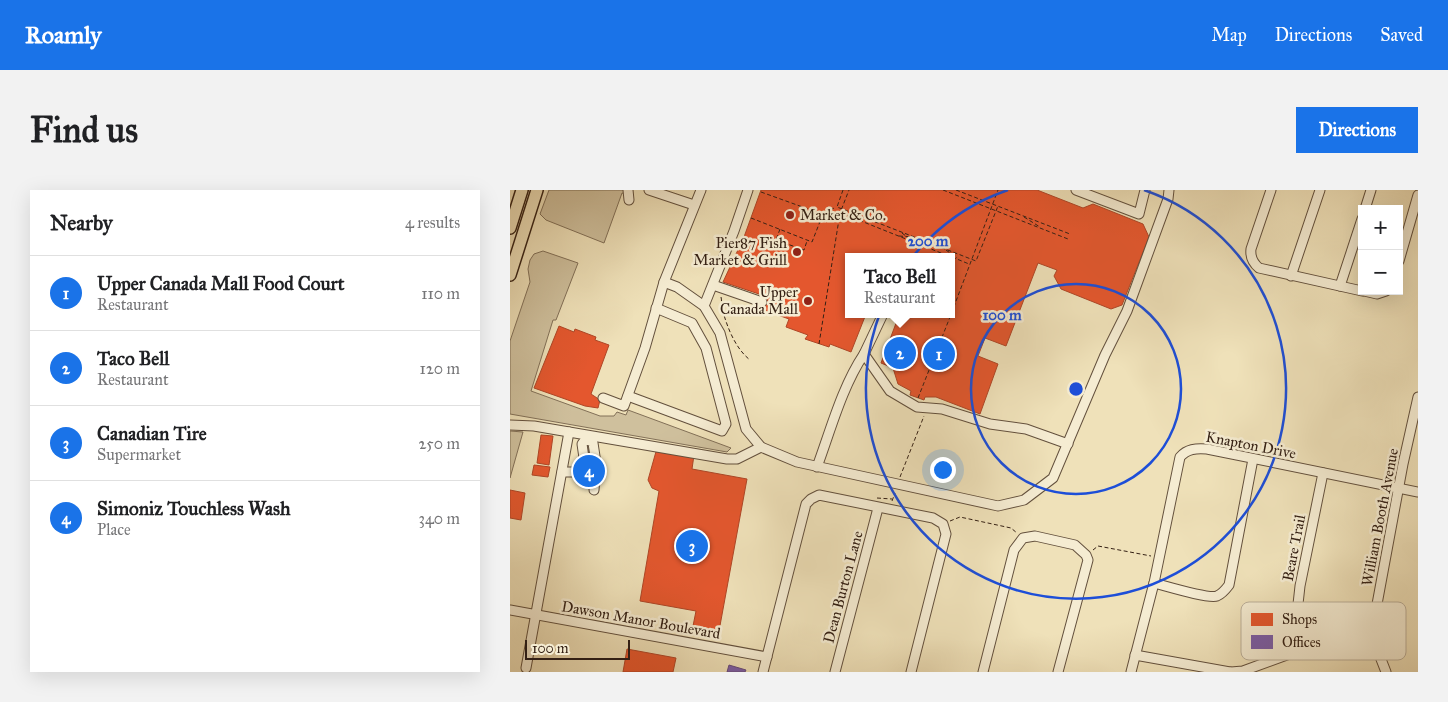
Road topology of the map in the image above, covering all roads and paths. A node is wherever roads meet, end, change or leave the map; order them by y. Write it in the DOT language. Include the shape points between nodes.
graph roads {
  1 [pos="522,190"];
  2 [pos="537,190"];
  3 [pos="649,190"];
  4 [pos="701,190"];
  5 [pos="748,190"];
  6 [pos="843,190"];
  7 [pos="849,190"];
  8 [pos="943,190"];
  9 [pos="956,190"];
  10 [pos="998,190"];
  11 [pos="1076,190"];
  12 [pos="1145,190"];
  13 [pos="1169,190"];
  14 [pos="1271,190"];
  15 [pos="1320,190"];
  16 [pos="1371,190"];
  17 [pos="761,192"];
  18 [pos="1418,195"];
  19 [pos="694,205"];
  20 [pos="1366,205"];
  21 [pos="998,206"];
  22 [pos="837,207"];
  23 [pos="991,208"];
  24 [pos="840,212"];
  25 [pos="822,214"];
  26 [pos="1021,215"];
  27 [pos="751,218"];
  28 [pos="1019,219"];
  29 [pos="1043,224"];
  30 [pos="510,228"];
  31 [pos="780,229"];
  32 [pos="1042,229"];
  33 [pos="900,231"];
  34 [pos="1358,231"];
  35 [pos="1070,234"];
  36 [pos="897,235"];
  37 [pos="916,238"];
  38 [pos="1068,239"];
  39 [pos="808,240"];
  40 [pos="923,240"];
  41 [pos="914,242"];
  42 [pos="944,248"];
  43 [pos="1402,250"];
  44 [pos="918,253"];
  45 [pos="942,253"];
  46 [pos="951,253"];
  47 [pos="955,254"];
  48 [pos="960,255"];
  49 [pos="955,256"];
  50 [pos="955,258"];
  51 [pos="960,260"];
  52 [pos="970,265"];
  53 [pos="510,273"];
  54 [pos="1291,276"];
  55 [pos="664,282"];
  56 [pos="1340,286"];
  57 [pos="716,287"];
  58 [pos="1358,290"];
  59 [pos="762,302"];
  60 [pos="955,305"];
  61 [pos="704,306"];
  62 [pos="656,308"];
  63 [pos="881,318"];
  64 [pos="950,318"];
  65 [pos="819,344"];
  66 [pos="864,354"];
  67 [pos="750,360"];
  68 [pos="628,396"];
  69 [pos="1418,397"];
  70 [pos="603,398"];
  71 [pos="914,405"];
  72 [pos="927,408"];
  73 [pos="742,412"];
  74 [pos="724,414"];
  75 [pos="1416,418"];
  76 [pos="510,425"];
  77 [pos="569,432"];
  78 [pos="1068,444"];
  79 [pos="761,447"];
  80 [pos="1253,459"];
  81 [pos="817,466"];
  82 [pos="562,472"];
  83 [pos="1323,473"];
  84 [pos="898,484"];
  85 [pos="1400,488"];
  86 [pos="594,490"];
  87 [pos="1418,492"];
  88 [pos="892,500"];
  89 [pos="891,504"];
  90 [pos="878,508"];
  91 [pos="943,524"];
  92 [pos="1023,538"];
  93 [pos="1086,555"];
  94 [pos="1160,558"];
  95 [pos="1154,583"];
  96 [pos="1298,602"];
  97 [pos="1378,602"];
  98 [pos="510,610"];
  99 [pos="537,615"];
  100 [pos="1135,655"];
  101 [pos="767,657"];
  102 [pos="1273,660"];
  103 [pos="1381,660"];
  104 [pos="526,668"];
  105 [pos="763,672"];
  106 [pos="835,672"];
  107 [pos="911,672"];
  108 [pos="983,672"];
  109 [pos="1058,672"];
  110 [pos="1130,672"];
  111 [pos="1231,672"];
  112 [pos="1386,672"];
  1 -- 30 [label="main road"];
  2 -- 53 [label="main road"];
  3 -- 19 [label="street"];
  4 -- 19 [label="street"];
  5 -- 57 [label="street"];
  6 -- 22 [label="path"];
  7 -- 24 [label="path"];
  8 -- 23 [label="path"];
  9 -- 21 [label="path"];
  10 -- 23 [label="path"];
  11 -- 12 [label="street" via="1138,214"];
  13 -- 78 [label="street" via="1127,311"];
  14 -- 54 [label="street" via="1252,244 1251,256 1259,268"];
  15 -- 54 [label="street"];
  16 -- 20 [label="street"];
  17 -- 25 [label="path"];
  18 -- 43 [label="street"];
  19 -- 55 [label="street"];
  21 -- 26 [label="path"];
  21 -- 48 [label="path" via="976,261"];
  22 -- 25 [label="path"];
  22 -- 33 [label="path"];
  23 -- 28 [label="path"];
  23 -- 52 [label="path"];
  24 -- 36 [label="path"];
  24 -- 65 [label="path"];
  25 -- 39 [label="path" via="812,242"];
  26 -- 29 [label="path"];
  26 -- 32 [label="path"];
  27 -- 31 [label="path"];
  28 -- 29 [label="path"];
  28 -- 32 [label="path"];
  29 -- 35 [label="path"];
  31 -- 39 [label="path"];
  31 -- 39 [label="path" via="776,240 804,250"];
  32 -- 38 [label="path"];
  33 -- 37 [label="path"];
  33 -- 41 [label="path"];
  34 -- 56 [label="street"];
  36 -- 37 [label="path"];
  36 -- 41 [label="path"];
  37 -- 40 [label="path"];
  40 -- 42 [label="path"];
  40 -- 44 [label="path"];
  41 -- 45 [label="path"];
  42 -- 46 [label="path"];
  42 -- 48 [label="path"];
  47 -- 48 [label="path"];
  49 -- 51 [label="path"];
  50 -- 51 [label="path"];
  51 -- 52 [label="path"];
  52 -- 60 [label="path"];
  54 -- 56 [label="street"];
  55 -- 61 [label="street"];
  55 -- 62 [label="street"];
  56 -- 58 [label="street"];
  57 -- 59 [label="street"];
  57 -- 61 [label="street"];
  57 -- 67 [label="path" via="730,331 741,353"];
  61 -- 73 [label="street" via="720,333"];
  62 -- 68 [label="street"];
  62 -- 74 [label="street" via="692,323 706,348"];
  63 -- 66 [label="street"];
  64 -- 71 [label="path"];
  66 -- 71 [label="street" via="890,391"];
  66 -- 81 [label="street" via="836,412"];
  68 -- 70 [label="street" via="624,406"];
  68 -- 74 [label="street" via="722,431 726,424"];
  69 -- 75 [label="street, William Booth Avenue"];
  71 -- 72 [label="street"];
  72 -- 78 [label="street" via="942,409 990,424 1026,429"];
  72 -- 84 [label="path"];
  73 -- 74 [label="street"];
  73 -- 79 [label="street" via="746,429"];
  75 -- 85 [label="street, William Booth Avenue"];
  76 -- 77 [label="street"];
  77 -- 79 [label="street" via="727,459 737,459"];
  77 -- 82 [label="street"];
  78 -- 84 [label="street" via="1053,478 1024,500 998,506"];
  79 -- 81 [label="street" via="797,462"];
  80 -- 83 [label="street, Knapton Drive"];
  80 -- 94 [label="street, Knapton Drive" via="1198,448 1180,457"];
  80 -- 95 [label="street" via="1226,589 1211,596"];
  81 -- 84 [label="street"];
  82 -- 86 [label="street" via="581,470 584,458 582,444 585,440 591,441 596,464"];
  82 -- 99 [label="street"];
  83 -- 85 [label="street, Knapton Drive"];
  83 -- 96 [label="street, Beare Trail"];
  84 -- 88 [label="path"];
  85 -- 87 [label="street, Knapton Drive"];
  85 -- 97 [label="street, William Booth Avenue"];
  88 -- 88 [label="path" via="877,498 878,497"];
  88 -- 89 [label="path"];
  90 -- 91 [label="street" via="933,518"];
  90 -- 101 [label="street" via="819,495 806,504"];
  90 -- 106 [label="street, Dean Burton Lane"];
  91 -- 92 [label="path" via="960,517 1011,528"];
  91 -- 107 [label="street" via="946,534"];
  92 -- 93 [label="street" via="1035,536 1075,545"];
  92 -- 108 [label="street" via="1014,550"];
  93 -- 94 [label="path" via="1098,546"];
  93 -- 109 [label="street" via="1088,560"];
  94 -- 95 [label="street, Knapton Drive"];
  95 -- 100 [label="street, Knapton Drive"];
  98 -- 99 [label="street, Dawson Manor Boulevard"];
  99 -- 101 [label="street, Dawson Manor Boulevard"];
  99 -- 104 [label="street"];
  100 -- 110 [label="street, Knapton Drive"];
  100 -- 111 [label="street, Beare Trail"];
  101 -- 105 [label="street"];
  102 -- 111 [label="street, Beare Trail"];
  103 -- 112 [label="street, William Booth Avenue"];
}
